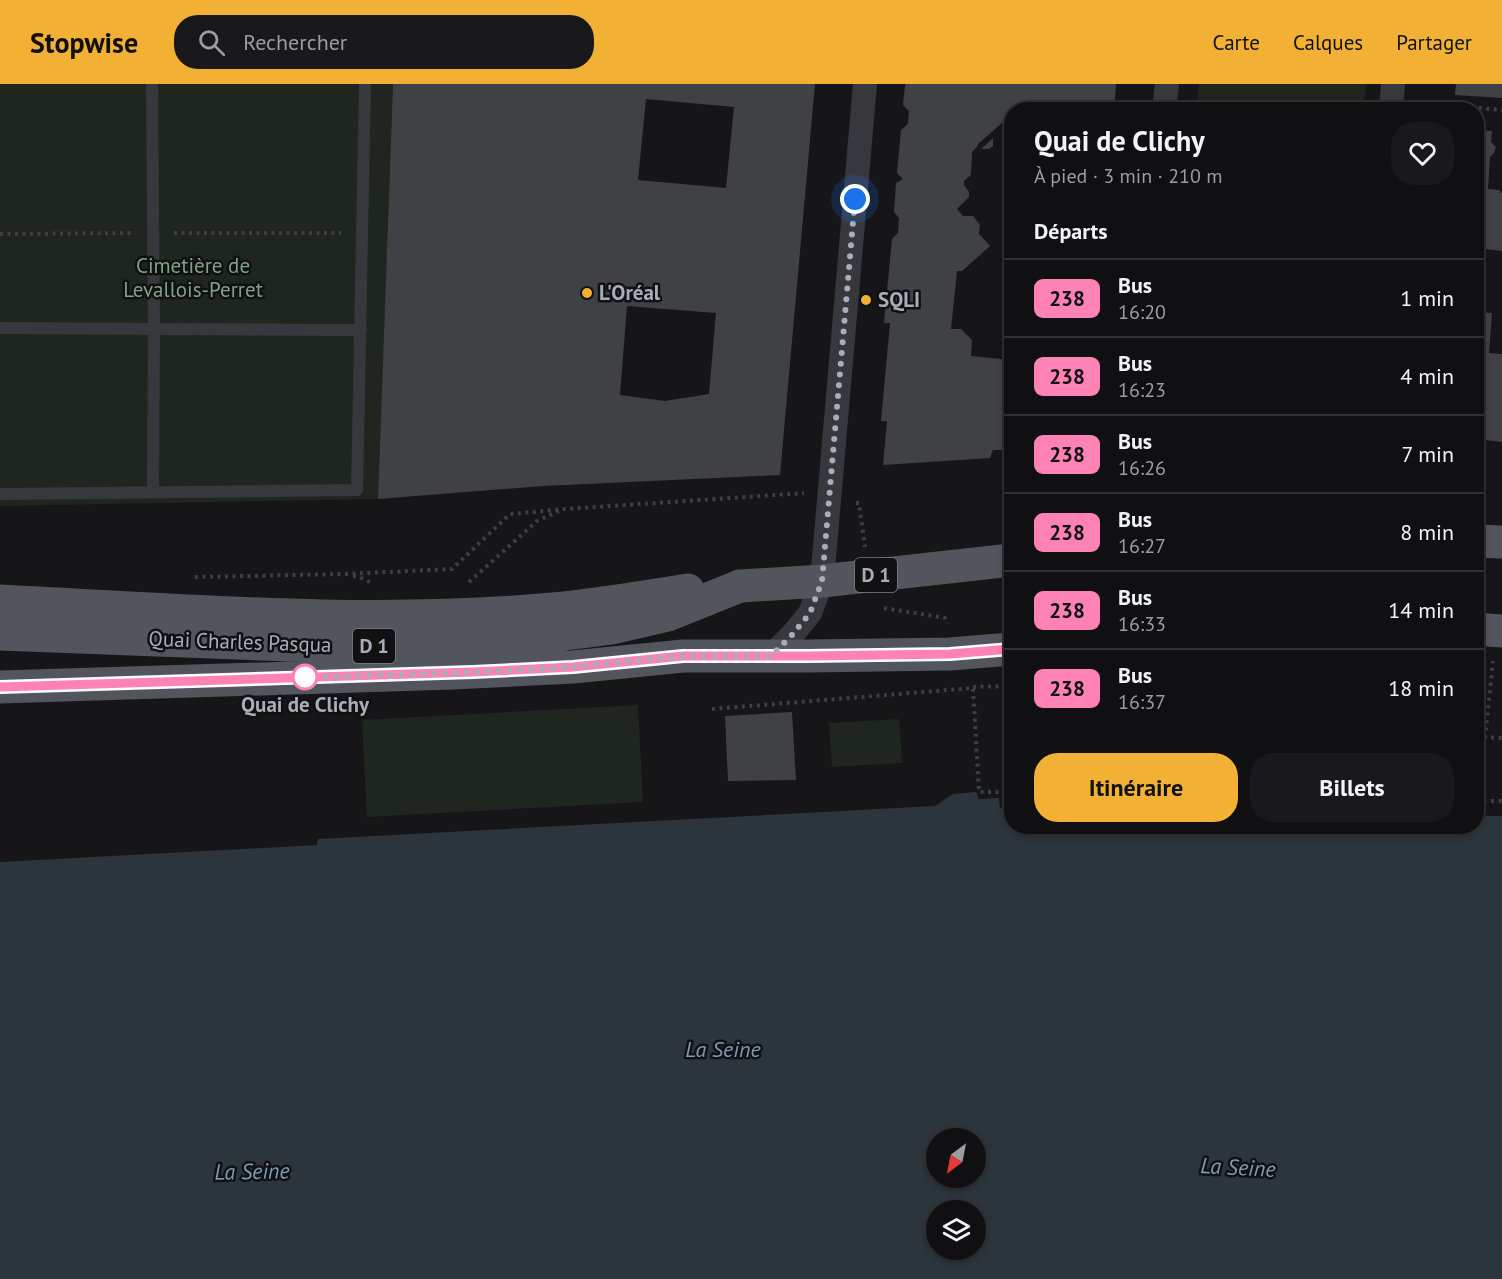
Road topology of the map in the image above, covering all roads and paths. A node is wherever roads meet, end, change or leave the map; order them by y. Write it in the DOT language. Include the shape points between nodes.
graph roads {
  1 [pos="152,84"];
  2 [pos="364,84"];
  3 [pos="865,84"];
  4 [pos="1167,84"];
  5 [pos="1392,98"];
  6 [pos="1165,102"];
  7 [pos="1429,102"];
  8 [pos="1484,108"];
  9 [pos="1502,110"];
  10 [pos="153,233"];
  11 [pos="362,233"];
  12 [pos="0,234"];
  13 [pos="0,328"];
  14 [pos="154,328"];
  15 [pos="361,330"];
  16 [pos="829,491"];
  17 [pos="153,492"];
  18 [pos="0,494"];
  19 [pos="565,509"];
  20 [pos="1484,542"];
  21 [pos="1502,543"];
  22 [pos="1004,561"];
  23 [pos="345,574"];
  24 [pos="192,577"];
  25 [pos="822,581"];
  26 [pos="467,583"];
  27 [pos="377,585"];
  28 [pos="740,586"];
  29 [pos="0,601"];
  30 [pos="1491,630"];
  31 [pos="0,634"];
  32 [pos="1004,650"];
  33 [pos="771,656"];
  34 [pos="0,687"];
  35 [pos="712,709"];
  36 [pos="1485,738"];
  37 [pos="1502,738"];
  38 [pos="1004,792"];
  39 [pos="1484,801"];
  40 [pos="1502,801"];
  1 -- 10 [label="lane"];
  2 -- 11 [label="lane"];
  3 -- 16 [label="street"];
  4 -- 6 [label="street"];
  5 -- 7 [label="path"];
  8 -- 9 [label="path"];
  10 -- 11 [label="path"];
  10 -- 12 [label="path"];
  10 -- 14 [label="lane"];
  11 -- 15 [label="lane"];
  13 -- 14 [label="lane"];
  14 -- 15 [label="lane"];
  14 -- 17 [label="lane"];
  15 -- 17 [label="lane" via="357,490"];
  16 -- 19 [label="path"];
  16 -- 25 [label="street"];
  17 -- 18 [label="lane"];
  19 -- 23 [label="path" via="510,514 452,569"];
  19 -- 26 [label="path" via="537,521"];
  20 -- 21 [label="main road"];
  22 -- 25 [label="main road, Quai Charles Pasqua / D 1"];
  23 -- 24 [label="path"];
  23 -- 27 [label="path"];
  25 -- 28 [label="main road, Quai Charles Pasqua / D 1"];
  25 -- 33 [label="street" via="810,613"];
  28 -- 29 [label="main road, D 1" via="694,588 605,604 455,615 246,613"];
  28 -- 31 [label="main road, Quai Charles Pasqua / D 1" via="669,615 612,628 498,643 290,645"];
  30 -- 36 [label="path"];
  32 -- 33 [label="main road, Quai Charles Pasqua / D 1"];
  33 -- 34 [label="main road, Quai Charles Pasqua / D 1" via="683,656 464,672"];
  35 -- 38 [label="path" via="973,688 979,792"];
  36 -- 37 [label="path"];
  39 -- 40 [label="path"];
}
